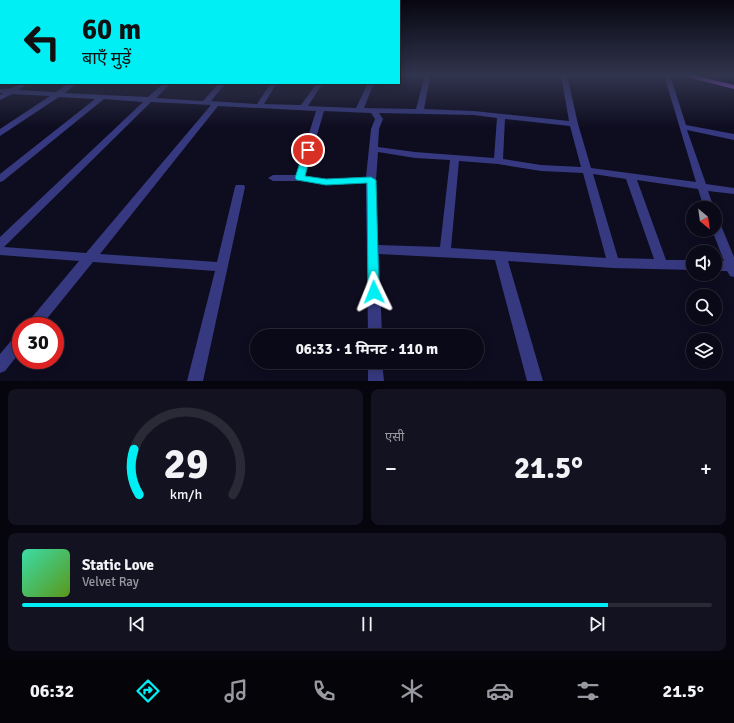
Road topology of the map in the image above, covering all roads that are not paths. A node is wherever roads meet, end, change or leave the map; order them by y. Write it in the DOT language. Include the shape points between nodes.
graph roads {
  1 [pos="10,93"];
  2 [pos="29,93"];
  3 [pos="157,93"];
  4 [pos="214,93"];
  5 [pos="268,93"];
  6 [pos="313,93"];
  7 [pos="367,93"];
  8 [pos="424,93"];
  9 [pos="568,93"];
  10 [pos="672,93"];
  11 [pos="57,94"];
  12 [pos="102,97"];
  13 [pos="0,98"];
  14 [pos="149,100"];
  15 [pos="205,103"];
  16 [pos="216,104"];
  17 [pos="259,106"];
  18 [pos="303,108"];
  19 [pos="321,108"];
  20 [pos="359,110"];
  21 [pos="373,110"];
  22 [pos="420,110"];
  23 [pos="501,116"];
  24 [pos="574,124"];
  25 [pos="682,127"];
  26 [pos="0,133"];
  27 [pos="734,137"];
  28 [pos="374,149"];
  29 [pos="455,158"];
  30 [pos="498,161"];
  31 [pos="587,170"];
  32 [pos="630,175"];
  33 [pos="273,178"];
  34 [pos="300,178"];
  35 [pos="0,179"];
  36 [pos="371,180"];
  37 [pos="701,186"];
  38 [pos="240,187"];
  39 [pos="734,191"];
  40 [pos="706,201"];
  41 [pos="721,237"];
  42 [pos="0,244"];
  43 [pos="372,249"];
  44 [pos="0,251"];
  45 [pos="445,252"];
  46 [pos="500,255"];
  47 [pos="88,258"];
  48 [pos="614,263"];
  49 [pos="662,265"];
  50 [pos="686,266"];
  51 [pos="722,267"];
  52 [pos="222,268"];
  53 [pos="733,269"];
  54 [pos="40,317"];
  55 [pos="375,329"];
  56 [pos="12,351"];
  57 [pos="0,366"];
  58 [pos="375,369"];
  59 [pos="195,381"];
  60 [pos="376,381"];
  61 [pos="535,381"];
  1 -- 13 [label="street"];
  2 -- 11 [label="street"];
  3 -- 14 [label="street"];
  4 -- 15 [label="street"];
  5 -- 17 [label="street"];
  6 -- 18 [label="street"];
  7 -- 20 [label="street"];
  8 -- 22 [label="street"];
  9 -- 24 [label="street"];
  10 -- 25 [label="street"];
  11 -- 12 [label="street"];
  11 -- 26 [label="street"];
  12 -- 14 [label="street"];
  12 -- 35 [label="street"];
  14 -- 15 [label="street"];
  14 -- 42 [label="street"];
  15 -- 16 [label="street"];
  16 -- 17 [label="street"];
  16 -- 47 [label="street"];
  17 -- 18 [label="street"];
  18 -- 19 [label="street"];
  19 -- 20 [label="street"];
  19 -- 34 [label="street"];
  20 -- 21 [label="street"];
  21 -- 22 [label="street"];
  21 -- 28 [label="street" via="378,119"];
  22 -- 23 [label="street"];
  23 -- 24 [label="street"];
  23 -- 30 [label="street"];
  24 -- 31 [label="street"];
  25 -- 27 [label="street"];
  25 -- 37 [label="street"];
  28 -- 29 [label="street"];
  28 -- 36 [label="street"];
  29 -- 30 [label="street"];
  29 -- 45 [label="street"];
  30 -- 31 [label="street" via="541,168"];
  31 -- 32 [label="street"];
  31 -- 48 [label="street"];
  32 -- 37 [label="street"];
  32 -- 49 [label="street"];
  33 -- 34 [label="street"];
  34 -- 36 [label="street" via="326,182"];
  36 -- 43 [label="street"];
  37 -- 39 [label="street"];
  37 -- 40 [label="street"];
  38 -- 52 [label="street"];
  41 -- 53 [label="street"];
  43 -- 45 [label="street"];
  43 -- 55 [label="street"];
  44 -- 47 [label="street"];
  45 -- 46 [label="street"];
  46 -- 48 [label="street"];
  46 -- 61 [label="street"];
  47 -- 52 [label="street"];
  47 -- 54 [label="street"];
  48 -- 49 [label="street"];
  49 -- 50 [label="street"];
  51 -- 53 [label="street"];
  52 -- 59 [label="street"];
  56 -- 57 [label="street"];
  58 -- 60 [label="street"];
}
